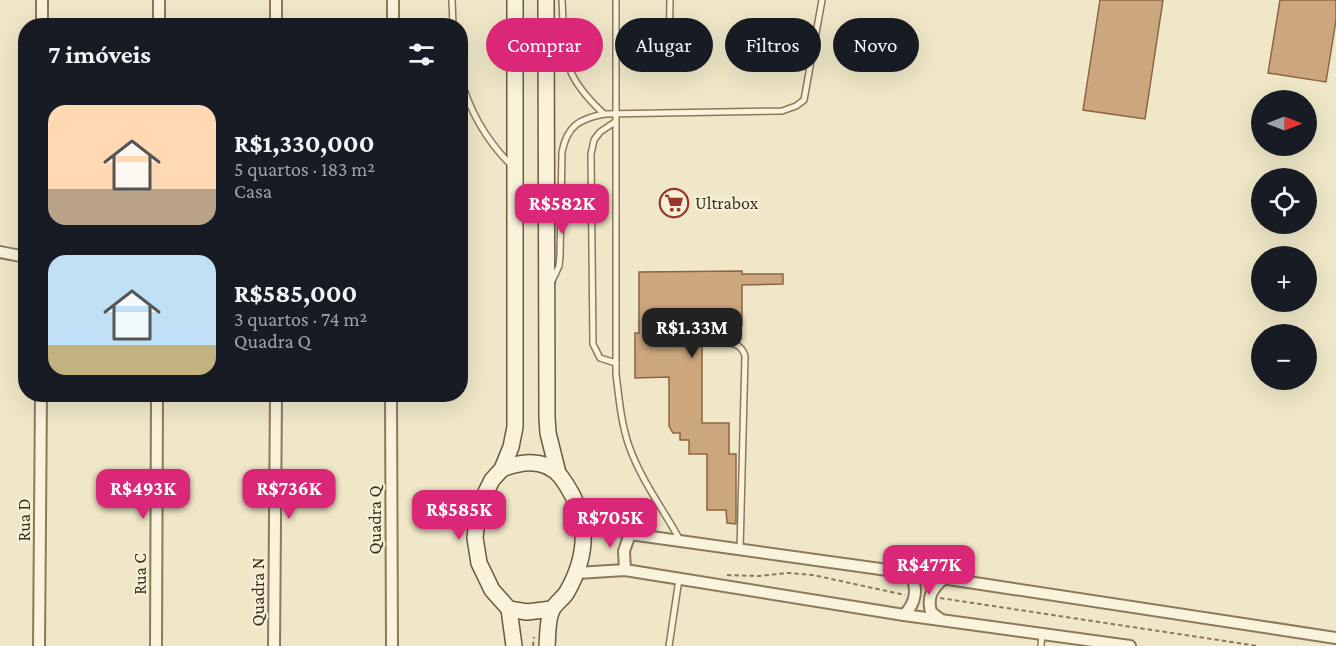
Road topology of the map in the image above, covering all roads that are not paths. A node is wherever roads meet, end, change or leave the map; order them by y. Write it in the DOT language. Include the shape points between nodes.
graph roads {
  1 [pos="42,0"];
  2 [pos="159,0"];
  3 [pos="276,0"];
  4 [pos="393,0"];
  5 [pos="452,0"];
  6 [pos="514,0"];
  7 [pos="546,0"];
  8 [pos="562,0"];
  9 [pos="616,0"];
  10 [pos="670,0"];
  11 [pos="822,0"];
  12 [pos="42,18"];
  13 [pos="159,18"];
  14 [pos="276,18"];
  15 [pos="393,18"];
  16 [pos="453,18"];
  17 [pos="670,18"];
  18 [pos="468,98"];
  19 [pos="604,114"];
  20 [pos="615,114"];
  21 [pos="615,122"];
  22 [pos="514,168"];
  23 [pos="0,252"];
  24 [pos="18,255"];
  25 [pos="546,290"];
  26 [pos="727,342"];
  27 [pos="616,363"];
  28 [pos="41,402"];
  29 [pos="157,402"];
  30 [pos="276,402"];
  31 [pos="391,402"];
  32 [pos="502,469"];
  33 [pos="558,473"];
  34 [pos="582,516"];
  35 [pos="630,534"];
  36 [pos="680,542"];
  37 [pos="740,550"];
  38 [pos="625,570"];
  39 [pos="577,573"];
  40 [pos="909,573"];
  41 [pos="679,577"];
  42 [pos="943,579"];
  43 [pos="510,609"];
  44 [pos="552,609"];
  45 [pos="904,615"];
  46 [pos="940,619"];
  47 [pos="1042,633"];
  48 [pos="1336,638"];
  49 [pos="39,646"];
  50 [pos="156,646"];
  51 [pos="274,646"];
  52 [pos="392,646"];
  53 [pos="514,646"];
  54 [pos="547,646"];
  55 [pos="669,646"];
  56 [pos="1041,646"];
  57 [pos="1130,646"];
  1 -- 12 [label="street"];
  2 -- 13 [label="street"];
  3 -- 14 [label="street"];
  4 -- 15 [label="street"];
  5 -- 16 [label="lane"];
  6 -- 22 [label="main road"];
  7 -- 25 [label="main road"];
  8 -- 19 [label="lane" via="569,71 585,96"];
  9 -- 20 [label="lane"];
  10 -- 17 [label="lane"];
  11 -- 20 [label="lane" via="804,100 796,106 782,111"];
  18 -- 22 [label="lane" via="495,149"];
  19 -- 20 [label="lane"];
  19 -- 25 [label="lane" via="580,122 564,138 560,256 556,274"];
  20 -- 21 [label="lane"];
  21 -- 27 [label="lane"];
  21 -- 27 [label="lane" via="594,140 590,185 593,344 600,358"];
  22 -- 32 [label="main road" via="514,427"];
  23 -- 24 [label="street"];
  25 -- 33 [label="main road" via="548,433"];
  26 -- 37 [label="lane" via="737,345 746,356"];
  27 -- 36 [label="lane" via="629,446"];
  28 -- 49 [label="street, Rua D"];
  29 -- 50 [label="street, Rua C"];
  30 -- 51 [label="street, Quadra N"];
  31 -- 52 [label="street, Quadra Q"];
  32 -- 33 [label="main road" via="518,462 533,462"];
  32 -- 43 [label="main road" via="483,498 475,538 479,563 492,590"];
  33 -- 34 [label="main road"];
  34 -- 35 [label="street"];
  34 -- 39 [label="main road"];
  35 -- 36 [label="street"];
  35 -- 38 [label="street" via="624,551"];
  36 -- 37 [label="street"];
  37 -- 40 [label="street"];
  38 -- 39 [label="street"];
  38 -- 41 [label="street"];
  39 -- 44 [label="main road"];
  40 -- 42 [label="street"];
  40 -- 45 [label="street" via="915,597"];
  41 -- 45 [label="street"];
  41 -- 55 [label="lane"];
  42 -- 46 [label="street" via="929,597 931,612"];
  42 -- 48 [label="street"];
  43 -- 44 [label="main road"];
  43 -- 53 [label="main road"];
  44 -- 54 [label="main road"];
  45 -- 46 [label="street"];
  46 -- 47 [label="street"];
  47 -- 56 [label="lane"];
  47 -- 57 [label="street"];
}
